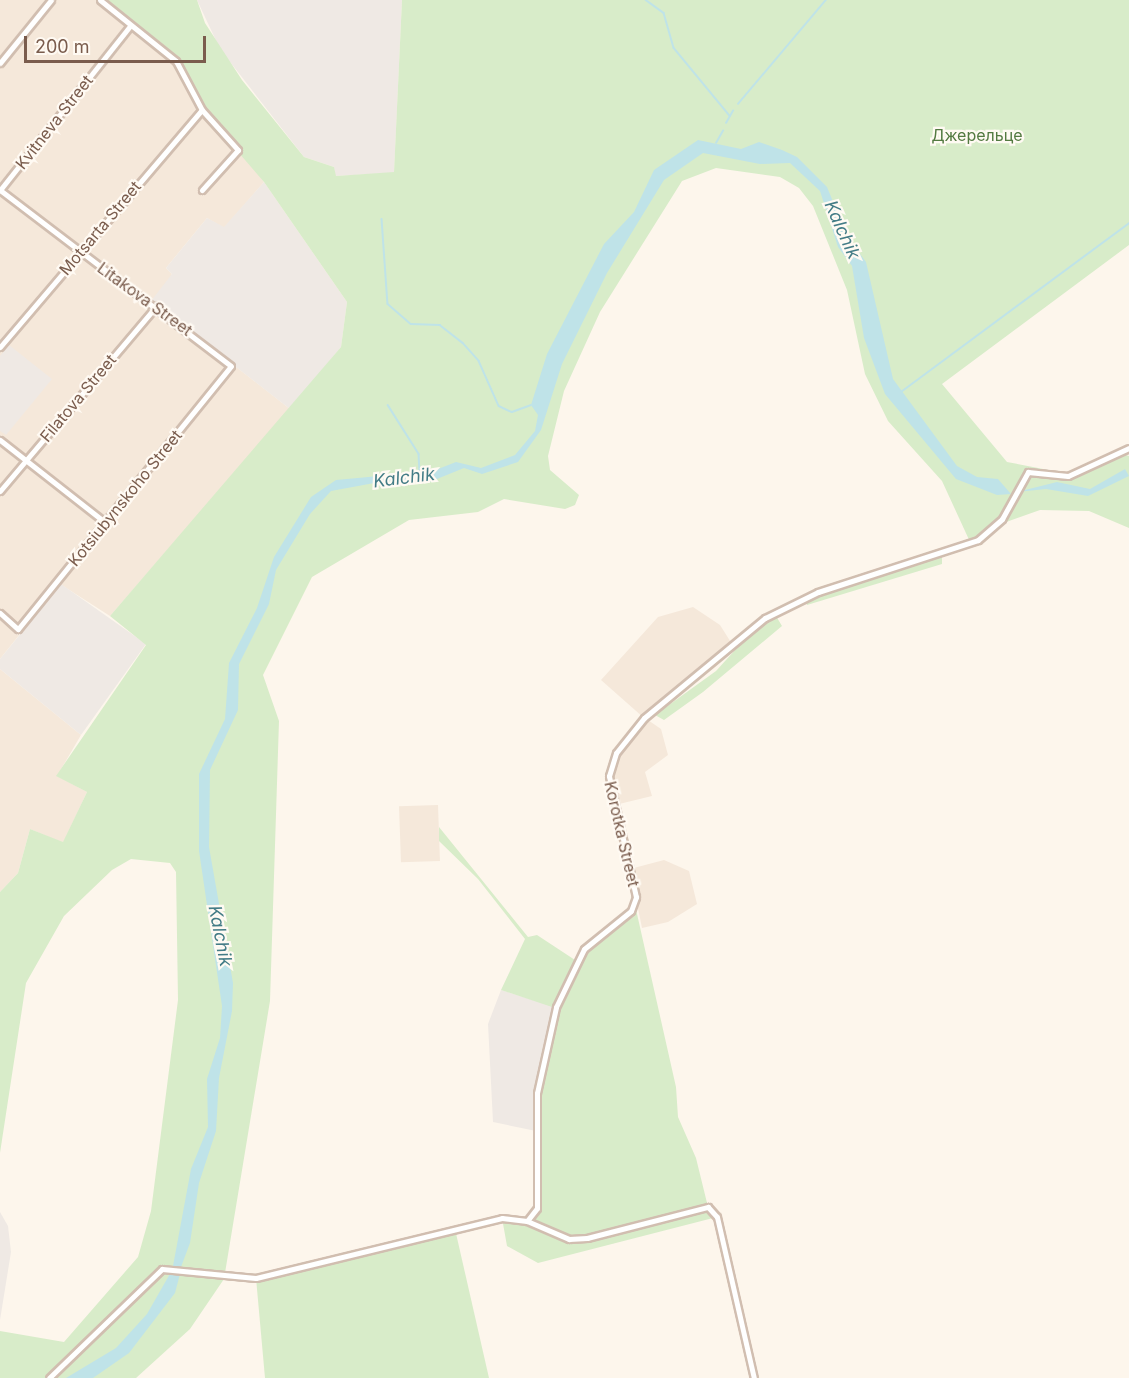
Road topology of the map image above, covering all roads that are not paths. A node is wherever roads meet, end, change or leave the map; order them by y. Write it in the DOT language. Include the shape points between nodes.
graph roads {
  1 [pos="51,0"];
  2 [pos="100,0"];
  3 [pos="129,27"];
  4 [pos="0,63"];
  5 [pos="202,110"];
  6 [pos="0,190"];
  7 [pos="202,190"];
  8 [pos="80,252"];
  9 [pos="157,306"];
  10 [pos="0,347"];
  11 [pos="231,366"];
  12 [pos="0,440"];
  13 [pos="1129,448"];
  14 [pos="25,460"];
  15 [pos="0,491"];
  16 [pos="106,523"];
  17 [pos="0,614"];
  18 [pos="527,1221"];
  19 [pos="49,1378"];
  20 [pos="754,1378"];
  1 -- 4 [label="street"];
  2 -- 3 [label="street"];
  3 -- 5 [label="street" via="176,61"];
  3 -- 6 [label="street, Kvitneva Street"];
  5 -- 7 [label="street" via="238,150"];
  5 -- 8 [label="street, Motsarta Street"];
  6 -- 8 [label="street, Litakova Street"];
  8 -- 9 [label="street, Litakova Street"];
  8 -- 10 [label="street, Motsarta Street"];
  9 -- 11 [label="street, Litakova Street"];
  9 -- 14 [label="street, Filatova Street"];
  11 -- 16 [label="street, Kotsiubynskoho Street"];
  12 -- 14 [label="street"];
  13 -- 18 [label="street, Korotka Street" via="1080,473 1060,477 1028,472 998,525 971,544 818,592 765,618 645,718 615,753 609,776 636,897 631,911 580,955 556,1007 537,1093 537,1208"];
  14 -- 15 [label="street, Filatova Street"];
  14 -- 16 [label="street"];
  16 -- 17 [label="street, Kotsiubynskoho Street" via="18,628"];
  18 -- 19 [label="street" via="502,1218 256,1278 168,1268 150,1275"];
  18 -- 20 [label="street" via="553,1234 587,1238 700,1208 714,1211"];
}
